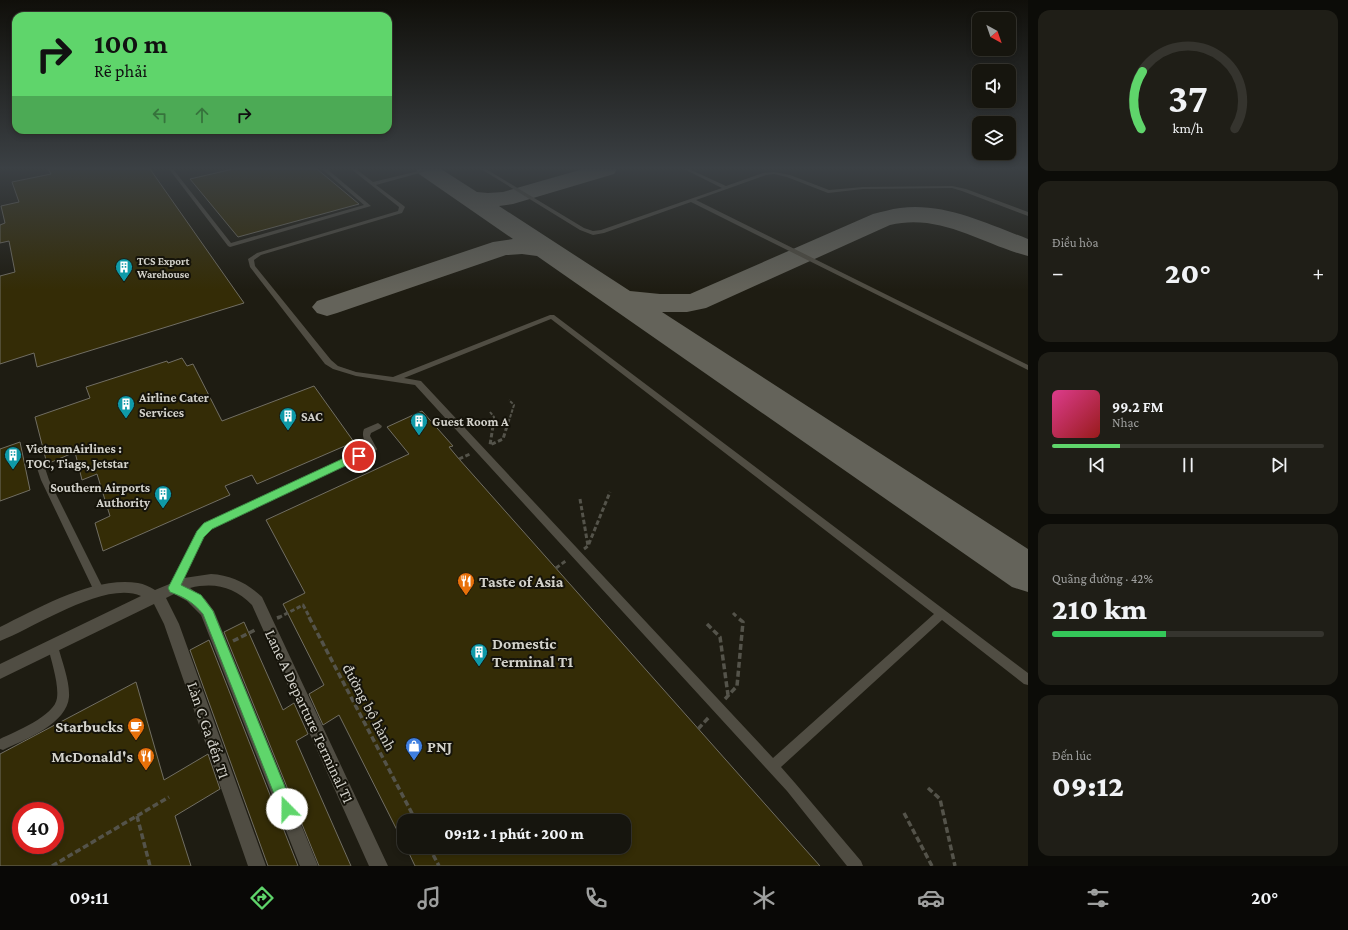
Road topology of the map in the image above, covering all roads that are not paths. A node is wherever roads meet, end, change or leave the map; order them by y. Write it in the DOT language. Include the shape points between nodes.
graph roads {
  1 [pos="202,209"];
  2 [pos="356,209"];
  3 [pos="401,209"];
  4 [pos="551,209"];
  5 [pos="664,209"];
  6 [pos="710,209"];
  7 [pos="1016,209"];
  8 [pos="1028,214"];
  9 [pos="1028,368"];
  10 [pos="395,378"];
  11 [pos="378,426"];
  12 [pos="40,465"];
  13 [pos="174,588"];
  14 [pos="99,590"];
  15 [pos="156,597"];
  16 [pos="942,614"];
  17 [pos="0,634"];
  18 [pos="53,646"];
  19 [pos="0,672"];
  20 [pos="1028,680"];
  21 [pos="3,744"];
  22 [pos="772,767"];
  23 [pos="257,866"];
  24 [pos="309,866"];
  25 [pos="379,866"];
  26 [pos="856,866"];
  1 -- 2 [label="lane" via="230,245"];
  3 -- 10 [label="lane" via="400,212 265,252 254,257 250,264 335,368 356,374"];
  4 -- 5 [label="lane" via="589,232 600,232"];
  6 -- 9 [label="lane"];
  7 -- 8 [label="lane"];
  10 -- 16 [label="lane" via="552,316"];
  10 -- 22 [label="lane" via="418,383"];
  11 -- 13 [label="lane" via="367,431 366,436 372,449 203,530"];
  12 -- 14 [label="lane"];
  13 -- 15 [label="street, Lane A Departure Terminal T1"];
  13 -- 24 [label="street" via="196,598 207,611"];
  13 -- 25 [label="street, Lane A Departure Terminal T1" via="203,580 225,581 241,586 257,601"];
  14 -- 15 [label="street" via="133,588"];
  14 -- 17 [label="street"];
  15 -- 18 [label="street, Lane A Departure Terminal T1"];
  15 -- 23 [label="street, Làn C Ga đến T1" via="174,628"];
  16 -- 20 [label="lane"];
  16 -- 22 [label="lane"];
  18 -- 19 [label="street, Lane A Departure Terminal T1"];
  18 -- 21 [label="lane" via="64,699 57,713"];
  22 -- 26 [label="lane"];
}
